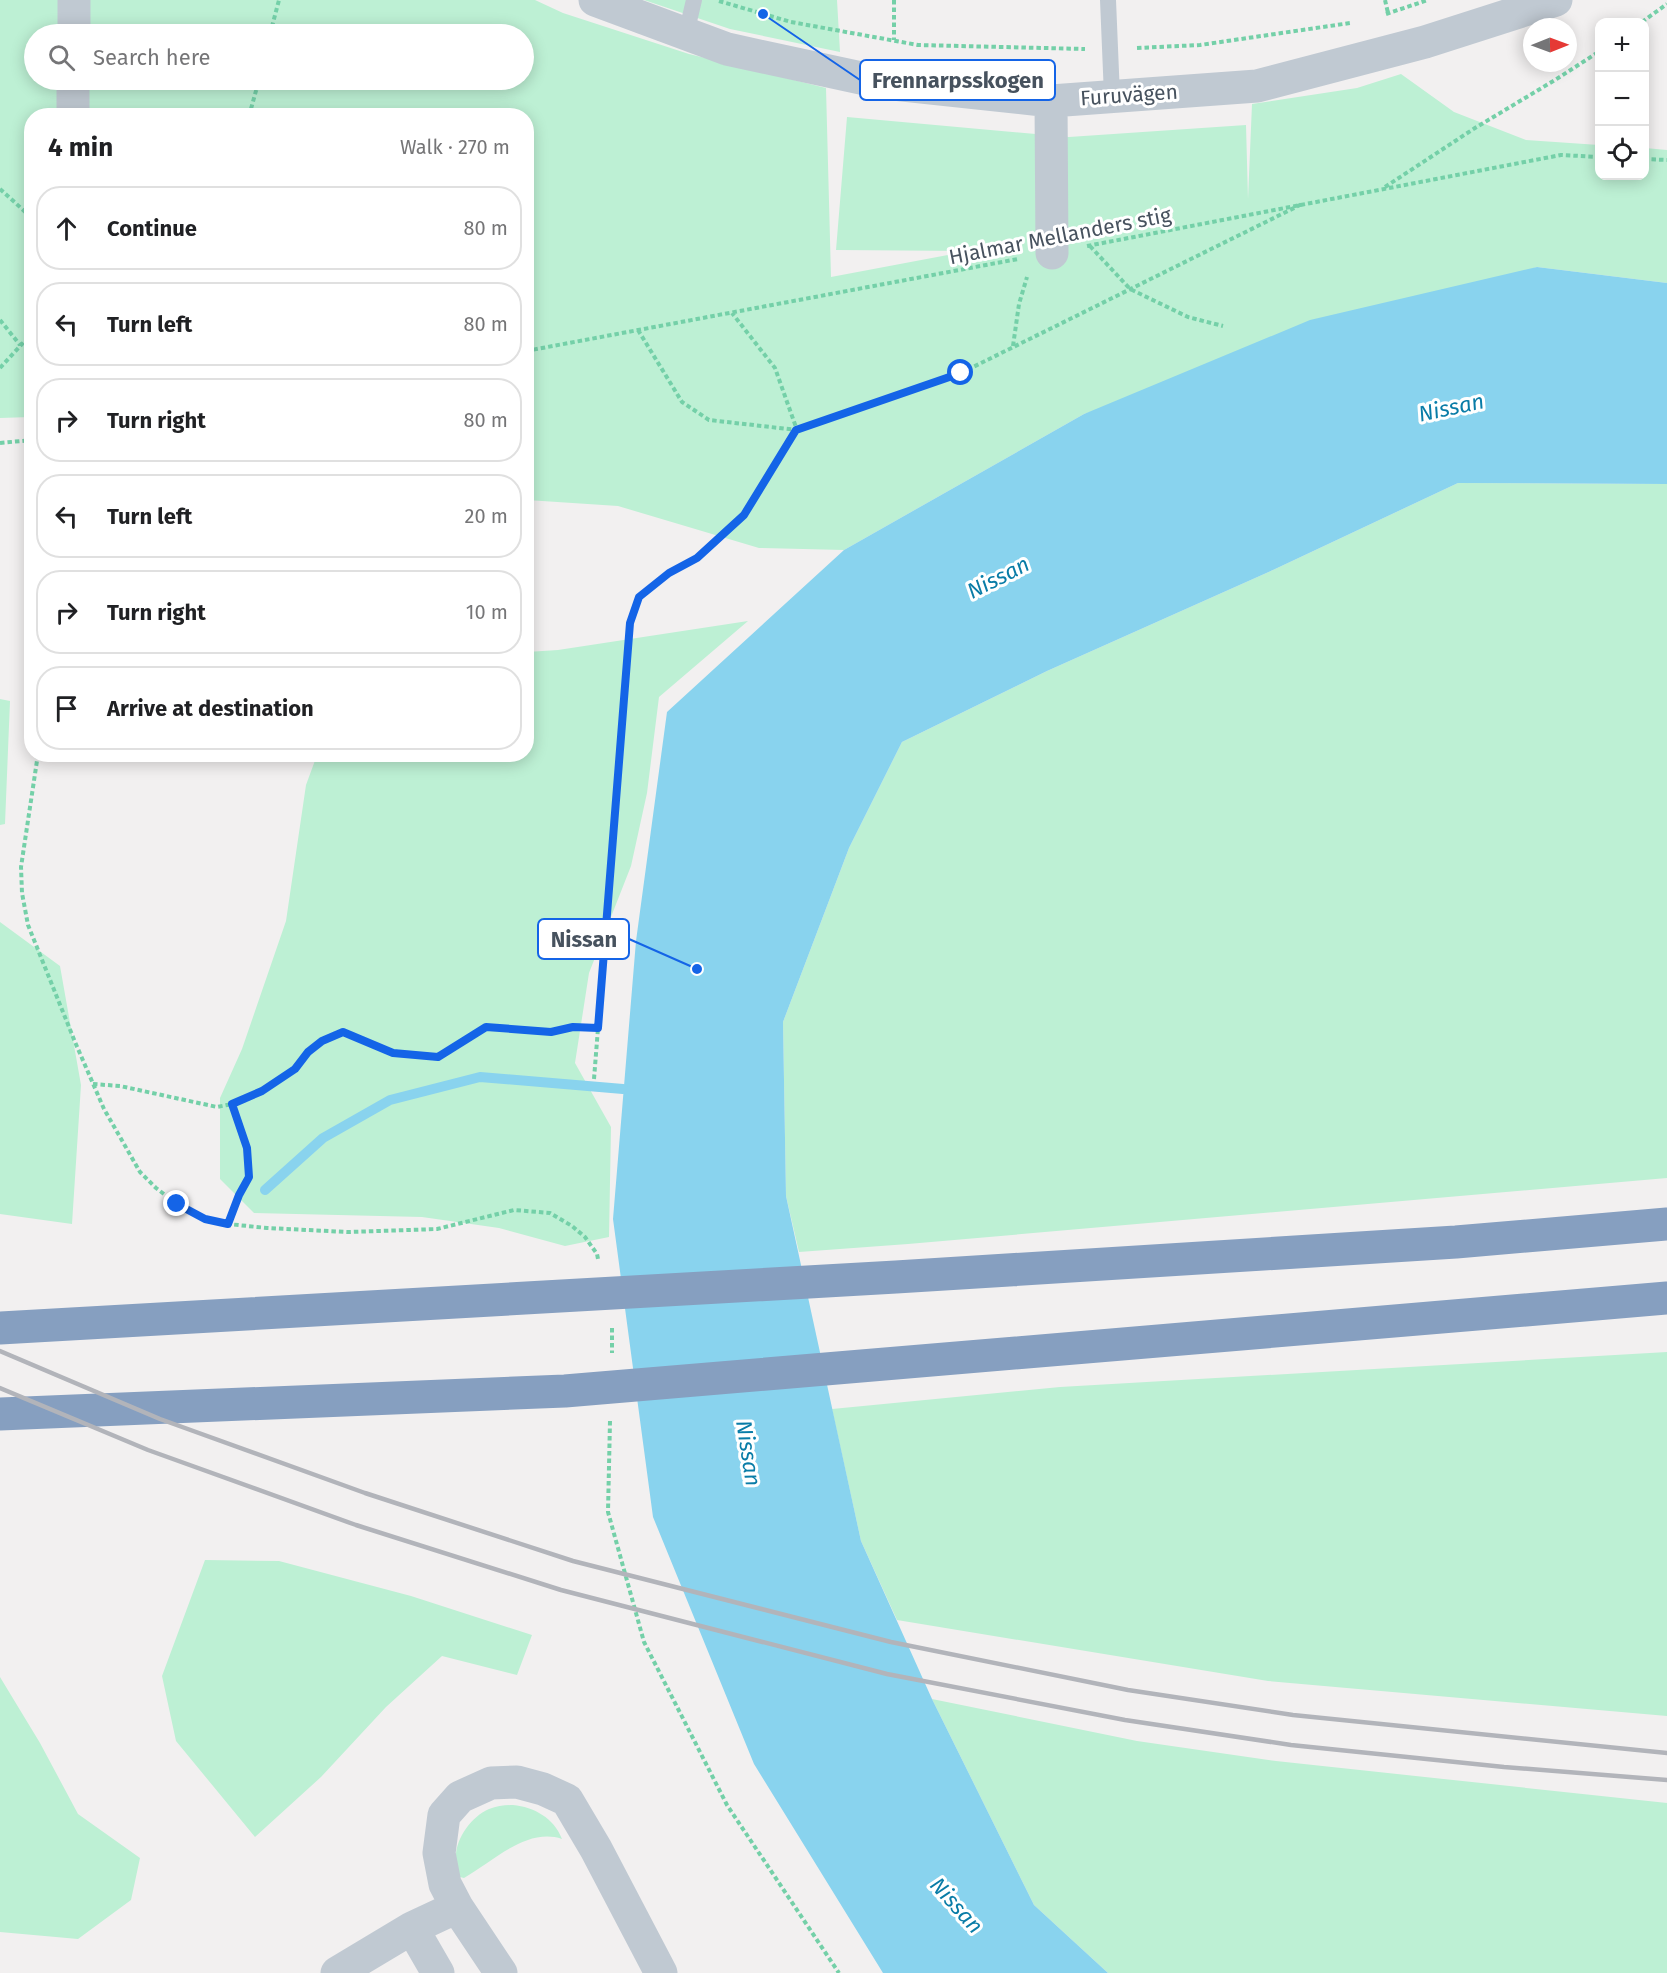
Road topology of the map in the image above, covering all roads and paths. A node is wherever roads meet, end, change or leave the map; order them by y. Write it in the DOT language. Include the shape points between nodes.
graph roads {
  1 [pos="74,0"];
  2 [pos="279,0"];
  3 [pos="595,0"];
  4 [pos="694,0"];
  5 [pos="716,0"];
  6 [pos="894,0"];
  7 [pos="1108,0"];
  8 [pos="1384,0"];
  9 [pos="1428,0"];
  10 [pos="1556,0"];
  11 [pos="1667,4"];
  12 [pos="1388,13"];
  13 [pos="1379,16"];
  14 [pos="1648,18"];
  15 [pos="1361,22"];
  16 [pos="74,24"];
  17 [pos="273,24"];
  18 [pos="686,34"];
  19 [pos="894,40"];
  20 [pos="1109,50"];
  21 [pos="1595,54"];
  22 [pos="73,90"];
  23 [pos="256,90"];
  24 [pos="1112,96"];
  25 [pos="1051,101"];
  26 [pos="73,108"];
  27 [pos="251,108"];
  28 [pos="1595,157"];
  29 [pos="1649,159"];
  30 [pos="1667,160"];
  31 [pos="0,189"];
  32 [pos="1382,189"];
  33 [pos="1302,204"];
  34 [pos="24,211"];
  35 [pos="1089,246"];
  36 [pos="1042,255"];
  37 [pos="1130,289"];
  38 [pos="732,313"];
  39 [pos="0,320"];
  40 [pos="1223,326"];
  41 [pos="638,330"];
  42 [pos="24,341"];
  43 [pos="20,345"];
  44 [pos="1013,347"];
  45 [pos="534,350"];
  46 [pos="0,368"];
  47 [pos="796,430"];
  48 [pos="24,441"];
  49 [pos="0,443"];
  50 [pos="37,762"];
  51 [pos="598,1028"];
  52 [pos="594,1079"];
  53 [pos="93,1084"];
  54 [pos="232,1104"];
  55 [pos="228,1224"];
  56 [pos="1667,1224"];
  57 [pos="600,1265"];
  58 [pos="1667,1298"];
  59 [pos="611,1322"];
  60 [pos="0,1328"];
  61 [pos="612,1358"];
  62 [pos="0,1414"];
  63 [pos="610,1418"];
  64 [pos="457,1907"];
  65 [pos="412,1928"];
  66 [pos="346,1970"];
  67 [pos="438,1973"];
  68 [pos="501,1973"];
  69 [pos="661,1973"];
  70 [pos="839,1973"];
  1 -- 16 [label="street"];
  2 -- 17 [label="path"];
  3 -- 18 [label="street, Furuvägen"];
  4 -- 18 [label="lane"];
  5 -- 19 [label="path" via="790,22"];
  6 -- 19 [label="path"];
  7 -- 20 [label="lane"];
  8 -- 12 [label="path"];
  9 -- 12 [label="path"];
  10 -- 24 [label="street, Furuvägen" via="1425,42 1257,86"];
  11 -- 14 [label="path"];
  12 -- 13 [label="path"];
  15 -- 20 [label="path" via="1200,45"];
  18 -- 25 [label="street, Furuvägen" via="727,49 884,83"];
  19 -- 20 [label="path" via="918,45"];
  20 -- 24 [label="lane"];
  21 -- 32 [label="path"];
  22 -- 26 [label="street"];
  23 -- 27 [label="path"];
  24 -- 25 [label="street, Furuvägen"];
  25 -- 36 [label="street"];
  28 -- 32 [label="path, Hjalmar Mellanders stig" via="1561,155"];
  29 -- 30 [label="path"];
  31 -- 34 [label="path"];
  32 -- 33 [label="path, Hjalmar Mellanders stig"];
  33 -- 35 [label="path, Hjalmar Mellanders stig"];
  33 -- 37 [label="path"];
  35 -- 36 [label="path, Hjalmar Mellanders stig"];
  35 -- 37 [label="path"];
  36 -- 38 [label="path, Hjalmar Mellanders stig"];
  36 -- 44 [label="path" via="1018,304"];
  37 -- 40 [label="path" via="1188,317"];
  37 -- 44 [label="path"];
  38 -- 41 [label="path, Hjalmar Mellanders stig"];
  38 -- 47 [label="path" via="775,368"];
  39 -- 43 [label="path"];
  41 -- 45 [label="path, Hjalmar Mellanders stig"];
  41 -- 47 [label="path" via="682,402 709,420"];
  42 -- 43 [label="path"];
  43 -- 46 [label="path"];
  44 -- 47 [label="path" via="961,373"];
  47 -- 51 [label="path" via="744,515 697,558 669,573 639,597 630,623"];
  48 -- 49 [label="path"];
  50 -- 53 [label="path" via="21,867 22,893 28,925"];
  51 -- 52 [label="path"];
  51 -- 54 [label="path" via="573,1027 551,1032 486,1027 438,1057 393,1053 343,1032 322,1041 295,1069 262,1091"];
  53 -- 54 [label="path" via="217,1107"];
  53 -- 55 [label="path" via="140,1172 177,1204 205,1219"];
  54 -- 55 [label="path" via="247,1148 249,1177"];
  55 -- 57 [label="path" via="348,1232 437,1229 514,1210 550,1213 585,1237"];
  56 -- 60 [label="highway" via="1456,1242 896,1277"];
  58 -- 62 [label="highway" via="565,1391"];
  59 -- 61 [label="path"];
  63 -- 70 [label="path" via="608,1512 644,1642 727,1805"];
  64 -- 65 [label="street"];
  64 -- 68 [label="street"];
  64 -- 69 [label="street" via="445,1884 439,1853 444,1815 460,1797 491,1782 517,1782 543,1789 567,1800"];
  65 -- 66 [label="street"];
  65 -- 67 [label="street"];
}
